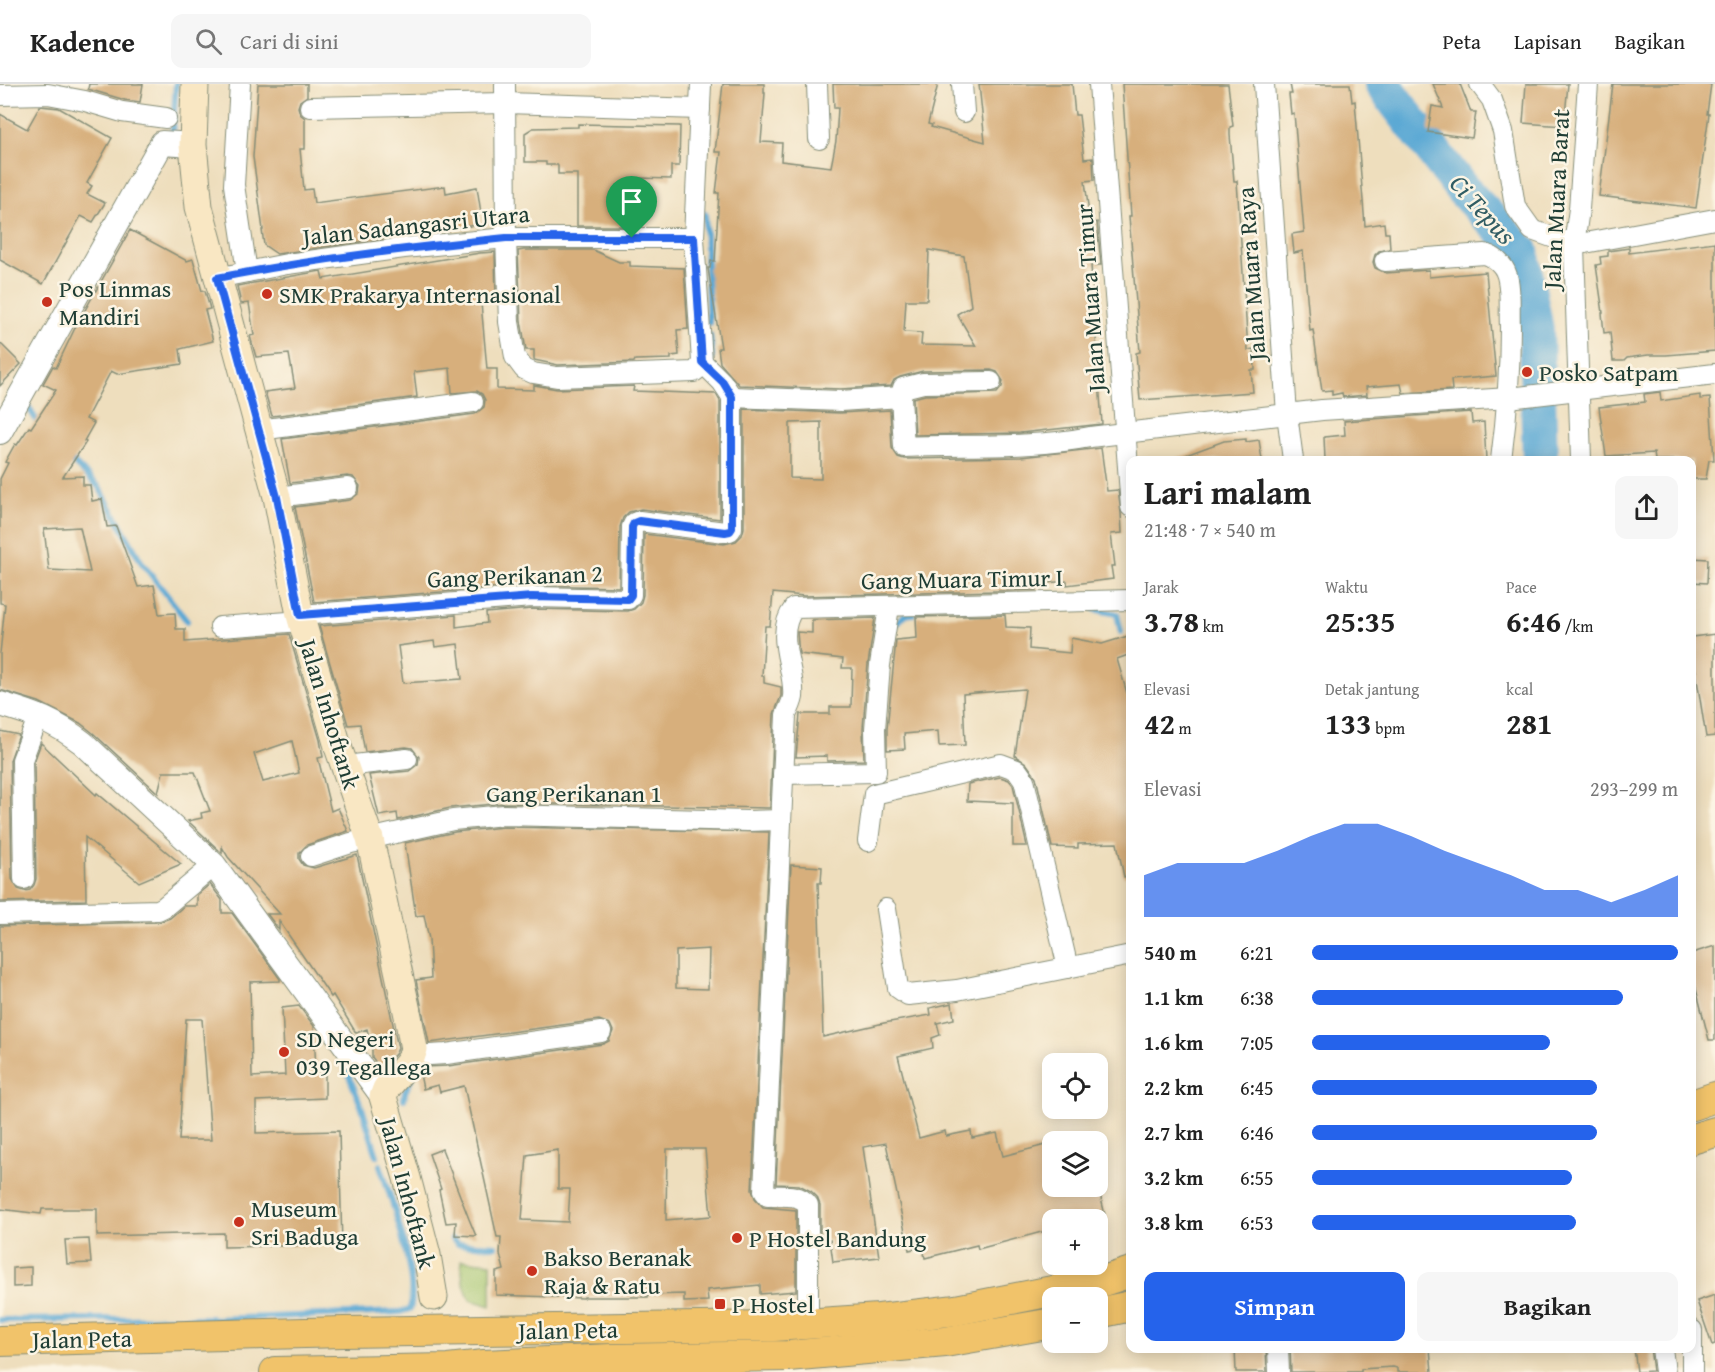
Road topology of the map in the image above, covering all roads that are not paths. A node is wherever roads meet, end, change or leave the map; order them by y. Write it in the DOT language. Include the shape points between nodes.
graph roads {
  1 [pos="195,84"];
  2 [pos="240,84"];
  3 [pos="701,84"];
  4 [pos="818,84"];
  5 [pos="962,84"];
  6 [pos="1100,84"];
  7 [pos="1264,84"];
  8 [pos="1480,84"];
  9 [pos="1588,84"];
  10 [pos="505,93"];
  11 [pos="0,95"];
  12 [pos="310,106"];
  13 [pos="700,109"];
  14 [pos="964,111"];
  15 [pos="166,118"];
  16 [pos="819,139"];
  17 [pos="193,145"];
  18 [pos="1715,214"];
  19 [pos="1715,219"];
  20 [pos="506,238"];
  21 [pos="694,238"];
  22 [pos="1574,245"];
  23 [pos="1386,261"];
  24 [pos="247,272"];
  25 [pos="217,278"];
  26 [pos="703,366"];
  27 [pos="1715,374"];
  28 [pos="991,382"];
  29 [pos="1570,391"];
  30 [pos="732,397"];
  31 [pos="901,397"];
  32 [pos="1516,397"];
  33 [pos="473,402"];
  34 [pos="1287,414"];
  35 [pos="259,430"];
  36 [pos="0,432"];
  37 [pos="1126,434"];
  38 [pos="1128,456"];
  39 [pos="1292,456"];
  40 [pos="1502,456"];
  41 [pos="1580,456"];
  42 [pos="348,488"];
  43 [pos="277,497"];
  44 [pos="1126,600"];
  45 [pos="889,607"];
  46 [pos="301,618"];
  47 [pos="220,627"];
  48 [pos="0,704"];
  49 [pos="39,716"];
  50 [pos="406,759"];
  51 [pos="345,766"];
  52 [pos="783,774"];
  53 [pos="781,820"];
  54 [pos="370,839"];
  55 [pos="868,841"];
  56 [pos="311,856"];
  57 [pos="214,865"];
  58 [pos="24,879"];
  59 [pos="886,909"];
  60 [pos="0,914"];
  61 [pos="1126,956"];
  62 [pos="1068,968"];
  63 [pos="601,1032"];
  64 [pos="413,1056"];
  65 [pos="383,1097"];
  66 [pos="1715,1097"];
  67 [pos="1696,1104"];
  68 [pos="1715,1132"];
  69 [pos="1696,1138"];
  70 [pos="1126,1274"];
  71 [pos="434,1297"];
  72 [pos="1126,1307"];
  73 [pos="1108,1311"];
  74 [pos="808,1324"];
  75 [pos="1042,1325"];
  76 [pos="434,1331"];
  77 [pos="0,1341"];
  78 [pos="1278,1353"];
  79 [pos="1663,1353"];
  80 [pos="1692,1353"];
  81 [pos="680,1365"];
  82 [pos="611,1366"];
  83 [pos="346,1371"];
  84 [pos="433,1371"];
  85 [pos="275,1372"];
  86 [pos="1279,1372"];
  87 [pos="1665,1372"];
  88 [pos="1692,1372"];
  89 [pos="1697,1372"];
  1 -- 17 [label="main road, Jalan Inhoftank"];
  2 -- 24 [label="street" via="234,186"];
  3 -- 13 [label="street"];
  4 -- 16 [label="street"];
  5 -- 14 [label="street"];
  6 -- 37 [label="street, Jalan Muara Timur"];
  7 -- 34 [label="street, Jalan Muara Raya"];
  8 -- 22 [label="street" via="1492,100 1503,130 1515,206 1532,230"];
  9 -- 22 [label="street, Jalan Muara Barat"];
  10 -- 12 [label="street"];
  10 -- 13 [label="street"];
  10 -- 20 [label="street"];
  11 -- 15 [label="street" via="48,94"];
  13 -- 21 [label="street"];
  17 -- 25 [label="main road, Jalan Inhoftank" via="199,207"];
  17 -- 36 [label="street" via="162,143"];
  18 -- 19 [label="street"];
  19 -- 22 [label="street"];
  20 -- 21 [label="street, Jalan Sadangasri Utara"];
  20 -- 24 [label="street, Jalan Sadangasri Utara" via="404,248"];
  20 -- 26 [label="street" via="509,322 515,357 524,369 557,376"];
  21 -- 26 [label="street"];
  22 -- 29 [label="street, Jalan Muara Barat"];
  23 -- 32 [label="street, Jalan Muara Barat" via="1485,254 1502,265 1508,279 1510,362"];
  24 -- 25 [label="street, Jalan Sadangasri Utara"];
  25 -- 35 [label="main road, Jalan Inhoftank"];
  26 -- 30 [label="street"];
  27 -- 29 [label="street"];
  28 -- 31 [label="street" via="923,383 903,388"];
  29 -- 32 [label="street"];
  29 -- 41 [label="street, Jalan Muara Barat"];
  30 -- 31 [label="street" via="840,401"];
  30 -- 46 [label="street, Gang Perikanan 2" via="732,528 725,532 634,523 628,599 532,597"];
  31 -- 37 [label="street" via="904,447 1056,444"];
  32 -- 34 [label="street"];
  32 -- 40 [label="street, Jalan Muara Barat"];
  33 -- 35 [label="street"];
  34 -- 37 [label="street"];
  34 -- 39 [label="street, Jalan Muara Raya"];
  35 -- 43 [label="main road, Jalan Inhoftank"];
  37 -- 38 [label="street, Jalan Muara Timur"];
  42 -- 43 [label="street"];
  43 -- 46 [label="main road, Jalan Inhoftank"];
  44 -- 45 [label="street, Gang Muara Timur I"];
  45 -- 52 [label="street" via="874,729 876,772"];
  45 -- 52 [label="street, Gang Muara Timur I" via="794,608 788,617 786,658 793,695 786,715"];
  46 -- 47 [label="street"];
  46 -- 51 [label="main road, Jalan Inhoftank"];
  48 -- 49 [label="street"];
  49 -- 57 [label="street" via="83,743"];
  49 -- 58 [label="street" via="22,760"];
  50 -- 51 [label="street"];
  51 -- 54 [label="main road, Jalan Inhoftank"];
  52 -- 53 [label="street"];
  53 -- 54 [label="street, Gang Perikanan 1" via="504,815 453,820"];
  53 -- 74 [label="street" via="764,1191 768,1196 804,1199 808,1205"];
  54 -- 56 [label="street, Gang Perikanan 1"];
  54 -- 64 [label="main road, Jalan Inhoftank"];
  55 -- 62 [label="street" via="874,794 1001,764 1017,770 1024,780"];
  57 -- 60 [label="street" via="158,910"];
  57 -- 65 [label="street"];
  59 -- 62 [label="street" via="898,988 908,995 957,990"];
  61 -- 62 [label="street"];
  63 -- 64 [label="street"];
  64 -- 65 [label="main road, Jalan Inhoftank"];
  65 -- 71 [label="main road, Jalan Inhoftank" via="407,1178"];
  66 -- 67 [label="main road"];
  68 -- 69 [label="main road"];
  70 -- 74 [label="main road, Jalan Peta" via="956,1310"];
  71 -- 76 [label="street, Jalan Inhoftank"];
  72 -- 73 [label="main road"];
  74 -- 76 [label="main road, Jalan Peta"];
  75 -- 81 [label="main road, Jalan Peta" via="911,1345"];
  76 -- 77 [label="main road, Jalan Peta"];
  76 -- 84 [label="main road"];
  78 -- 86 [label="street"];
  79 -- 87 [label="street"];
  80 -- 88 [label="street"];
  81 -- 82 [label="main road, Jalan Peta"];
  82 -- 84 [label="main road, Jalan Peta" via="484,1365"];
  83 -- 84 [label="main road, Jalan Peta"];
  83 -- 85 [label="main road, Jalan Peta"];
  88 -- 89 [label="street"];
}
